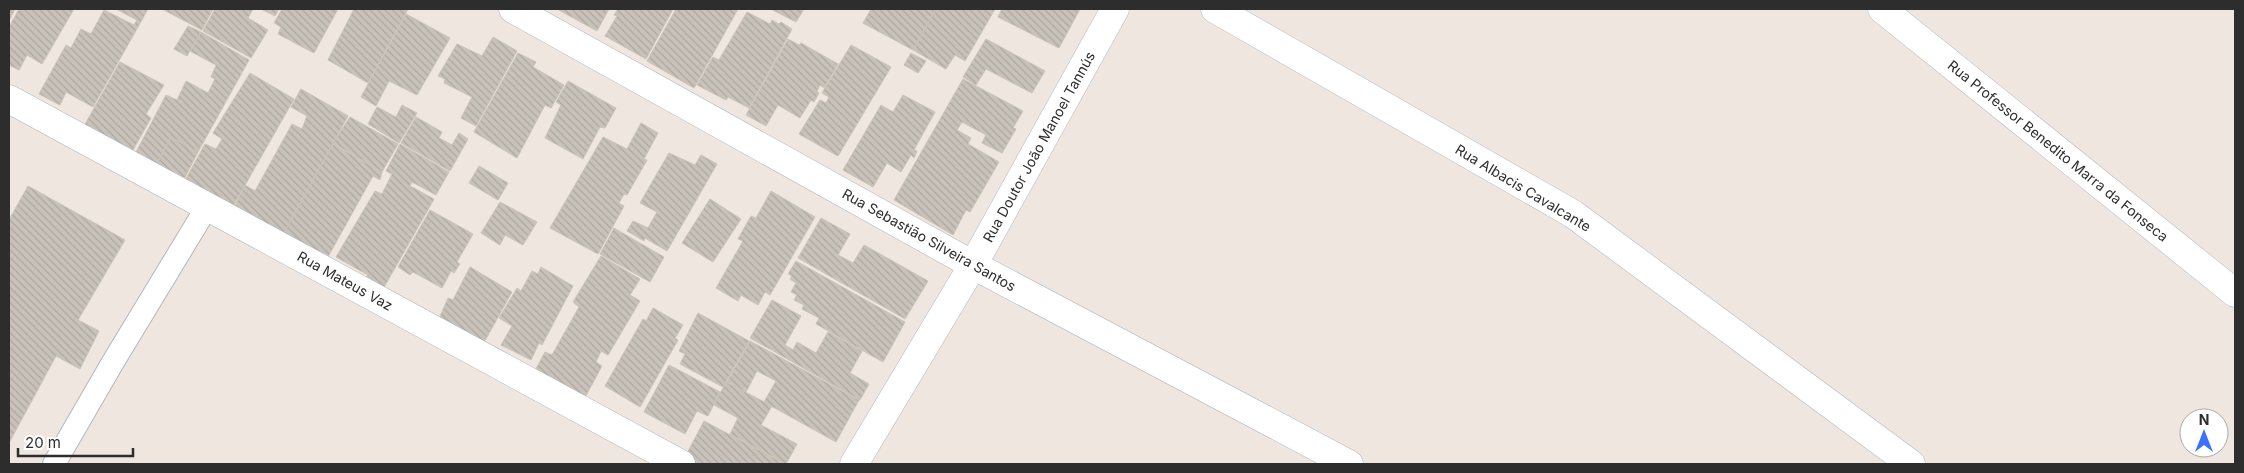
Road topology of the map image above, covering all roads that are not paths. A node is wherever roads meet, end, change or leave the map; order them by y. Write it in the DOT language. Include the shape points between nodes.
graph roads {
  1 [pos="513,9"];
  2 [pos="1115,9"];
  3 [pos="1215,9"];
  4 [pos="1882,9"];
  5 [pos="9,99"];
  6 [pos="207,207"];
  7 [pos="973,265"];
  8 [pos="2235,293"];
  9 [pos="54,464"];
  10 [pos="681,464"];
  11 [pos="854,464"];
  12 [pos="1349,464"];
  13 [pos="1911,464"];
  1 -- 7 [label="street, Rua Sebastião Silveira Santos"];
  2 -- 7 [label="street, Rua Doutor João Manoel Tannús"];
  3 -- 13 [label="street, Rua Albacis Cavalcante" via="1572,214"];
  4 -- 8 [label="street, Rua Professor Benedito Marra da Fonseca"];
  5 -- 6 [label="street, Rua Mateus Vaz"];
  6 -- 9 [label="lane"];
  6 -- 10 [label="street, Rua Mateus Vaz"];
  7 -- 11 [label="street, Rua Doutor João Manoel Tannús"];
  7 -- 12 [label="street, Rua Sebastião Silveira Santos"];
}
